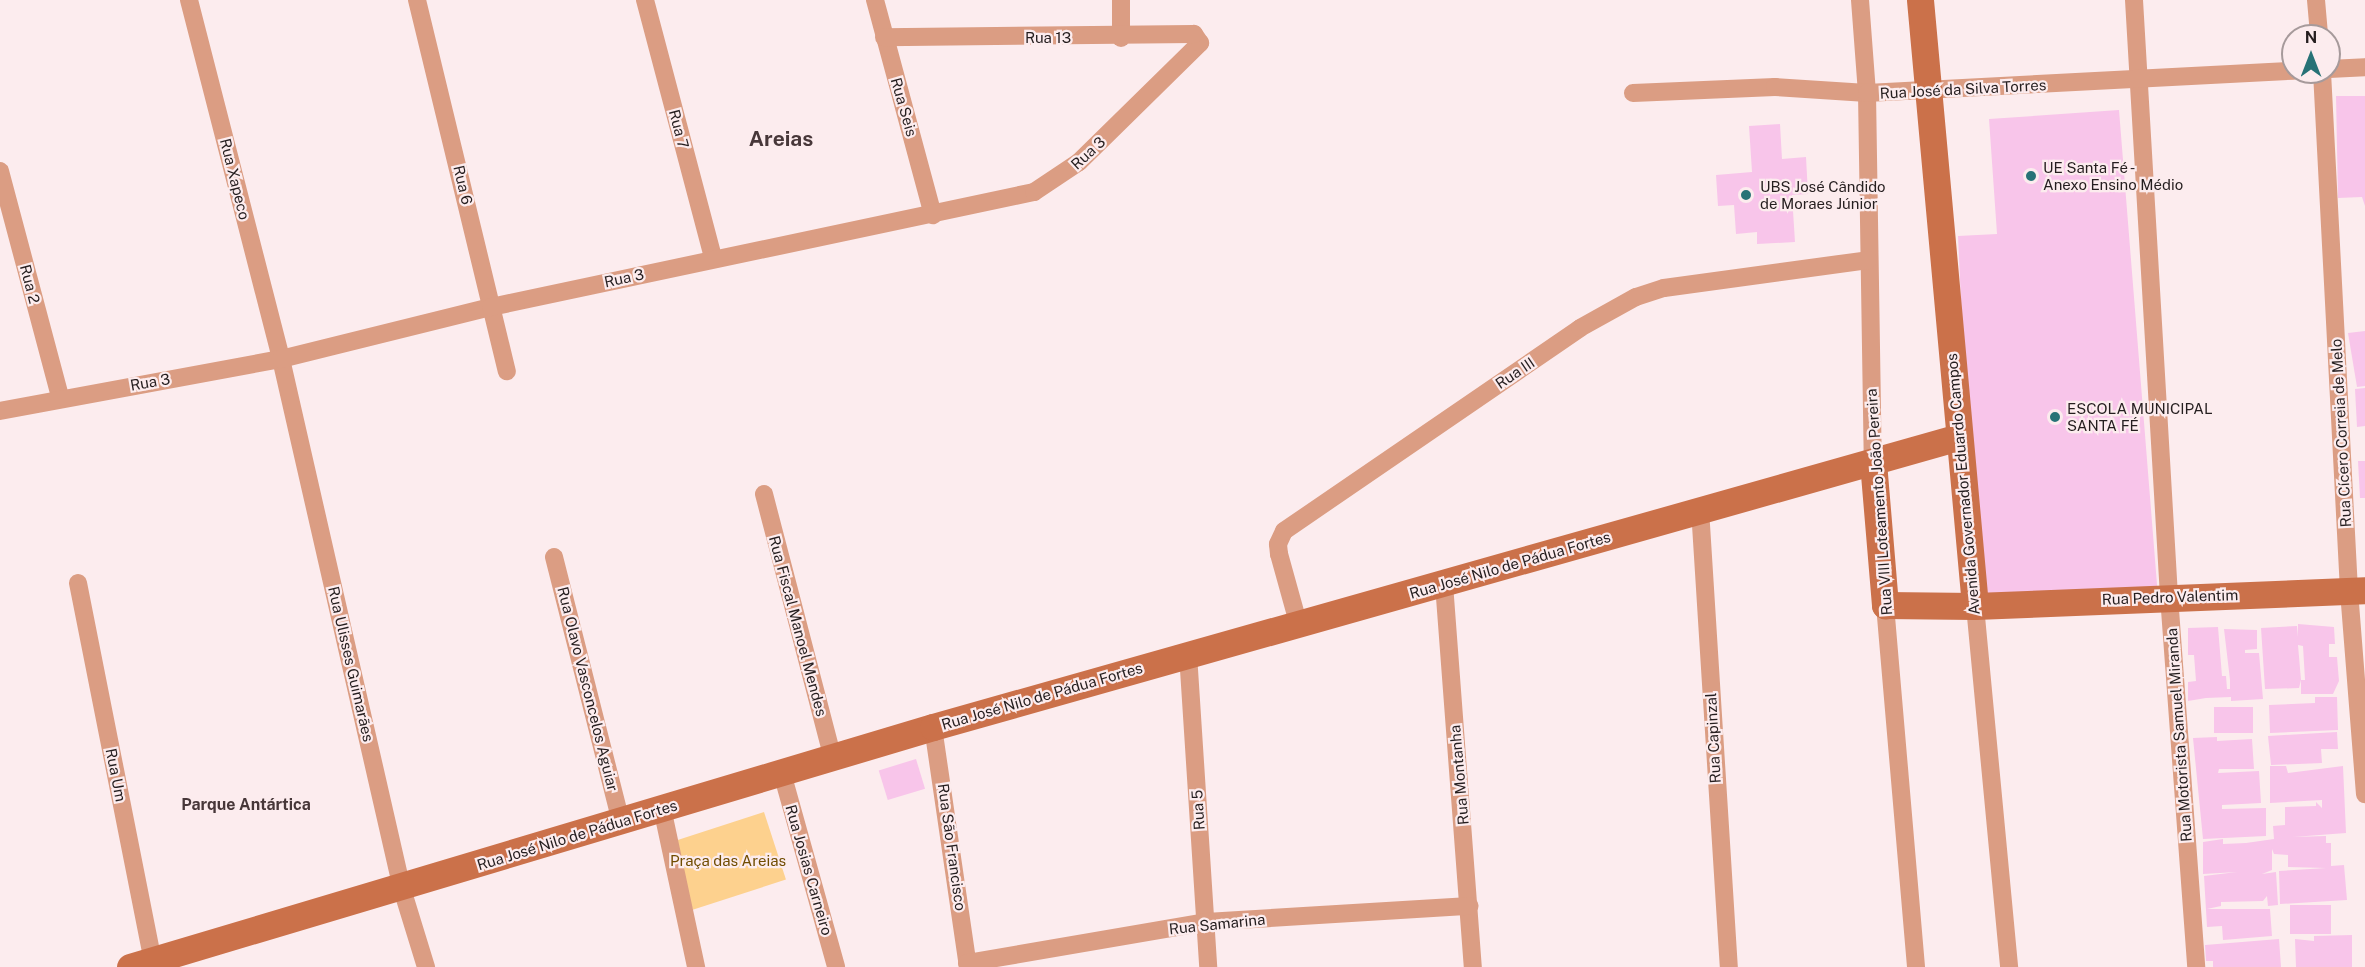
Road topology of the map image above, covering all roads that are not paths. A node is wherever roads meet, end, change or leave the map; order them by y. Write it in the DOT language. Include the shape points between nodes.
graph roads {
  1 [pos="189,0"];
  2 [pos="417,0"];
  3 [pos="645,0"];
  4 [pos="875,0"];
  5 [pos="1121,0"];
  6 [pos="1860,0"];
  7 [pos="1920,0"];
  8 [pos="2134,0"];
  9 [pos="2316,0"];
  10 [pos="2318,24"];
  11 [pos="884,37"];
  12 [pos="1121,38"];
  13 [pos="1197,47"];
  14 [pos="2365,67"];
  15 [pos="2341,68"];
  16 [pos="2281,72"];
  17 [pos="2138,81"];
  18 [pos="2323,84"];
  19 [pos="1927,90"];
  20 [pos="1633,93"];
  21 [pos="1867,93"];
  22 [pos="0,171"];
  23 [pos="933,215"];
  24 [pos="713,258"];
  25 [pos="1868,260"];
  26 [pos="491,307"];
  27 [pos="281,359"];
  28 [pos="507,371"];
  29 [pos="60,397"];
  30 [pos="0,411"];
  31 [pos="1959,437"];
  32 [pos="1873,462"];
  33 [pos="764,494"];
  34 [pos="1700,509"];
  35 [pos="554,557"];
  36 [pos="78,583"];
  37 [pos="1444,584"];
  38 [pos="2357,591"];
  39 [pos="2169,596"];
  40 [pos="1885,605"];
  41 [pos="1975,606"];
  42 [pos="1299,626"];
  43 [pos="1188,654"];
  44 [pos="933,727"];
  45 [pos="832,758"];
  46 [pos="782,773"];
  47 [pos="2365,794"];
  48 [pos="662,808"];
  49 [pos="621,820"];
  50 [pos="402,889"];
  51 [pos="1470,906"];
  52 [pos="1206,922"];
  53 [pos="145,965"];
  54 [pos="967,965"];
  55 [pos="426,967"];
  56 [pos="696,967"];
  57 [pos="836,967"];
  58 [pos="1208,967"];
  59 [pos="1473,967"];
  60 [pos="1729,967"];
  61 [pos="1916,967"];
  62 [pos="2009,967"];
  63 [pos="2196,967"];
  1 -- 27 [label="street, Rua Xapeco"];
  2 -- 26 [label="street, Rua 6"];
  3 -- 24 [label="street, Rua 7"];
  4 -- 11 [label="street, Rua Seis"];
  5 -- 12 [label="street"];
  6 -- 21 [label="street, Rua VIII Loteamento João Pereira"];
  7 -- 19 [label="street, Avenida Governador Eduardo Campos"];
  8 -- 17 [label="street, Rua Motorista Samuel Miranda"];
  9 -- 10 [label="street"];
  11 -- 12 [label="street, Rua 13"];
  11 -- 23 [label="street, Rua Seis"];
  12 -- 13 [label="street, Rua 13" via="1194,34 1200,40"];
  13 -- 23 [label="street, Rua 3" via="1053,182 1009,199"];
  14 -- 15 [label="street"];
  16 -- 17 [label="street, Rua José da Silva Torres"];
  17 -- 19 [label="street, Rua José da Silva Torres"];
  17 -- 39 [label="street, Rua Motorista Samuel Miranda"];
  18 -- 38 [label="street, Rua Cícero Correia de Melo"];
  19 -- 21 [label="street, Rua José da Silva Torres"];
  19 -- 31 [label="street, Avenida Governador Eduardo Campos"];
  20 -- 21 [label="street, Rua José da Silva Torres" via="1775,87"];
  21 -- 25 [label="street, Rua VIII Loteamento João Pereira"];
  22 -- 29 [label="street, Rua 2"];
  23 -- 24 [label="street, Rua 3"];
  24 -- 26 [label="street, Rua 3"];
  25 -- 32 [label="street, Rua VIII Loteamento João Pereira"];
  25 -- 42 [label="street, Rua III" via="1664,288 1636,297 1580,328 1284,531 1278,544 1279,554"];
  26 -- 27 [label="street, Rua 3"];
  26 -- 28 [label="street, Rua 6"];
  27 -- 29 [label="street, Rua 3"];
  27 -- 50 [label="street, Rua Ulisses Guimarães"];
  29 -- 30 [label="street, Rua 3"];
  31 -- 32 [label="street, Rua José Nilo de Pádua Fortes"];
  31 -- 41 [label="street, Avenida Governador Eduardo Campos"];
  32 -- 34 [label="street, Rua José Nilo de Pádua Fortes"];
  32 -- 40 [label="street, Rua VIII Loteamento João Pereira"];
  33 -- 45 [label="street, Rua Fiscal Manoel Mendes"];
  34 -- 37 [label="street, Rua José Nilo de Pádua Fortes"];
  34 -- 60 [label="street, Rua Capinzal"];
  35 -- 49 [label="street, Rua Olavo Vasconcelos Aguiar"];
  36 -- 53 [label="street, Rua Um"];
  37 -- 42 [label="street, Rua José Nilo de Pádua Fortes"];
  37 -- 51 [label="street, Rua Montanha"];
  38 -- 39 [label="street, Rua Pedro Valentim"];
  38 -- 47 [label="street, Rua Cícero Correia de Melo"];
  39 -- 41 [label="street, Rua Pedro Valentim"];
  39 -- 63 [label="street, Rua Motorista Samuel Miranda"];
  40 -- 41 [label="street, Rua Pedro Valentim"];
  40 -- 61 [label="street, Rua VIII Loteamento João Pereira"];
  41 -- 62 [label="street, Avenida Governador Eduardo Campos"];
  42 -- 43 [label="street, Rua José Nilo de Pádua Fortes"];
  43 -- 44 [label="street, Rua José Nilo de Pádua Fortes"];
  43 -- 52 [label="street, Rua 5"];
  44 -- 45 [label="street, Rua José Nilo de Pádua Fortes"];
  44 -- 54 [label="street, Rua São Francisco"];
  45 -- 46 [label="street, Rua José Nilo de Pádua Fortes"];
  46 -- 48 [label="street, Rua José Nilo de Pádua Fortes"];
  46 -- 57 [label="street, Rua Josias Carneiro"];
  48 -- 49 [label="street, Rua José Nilo de Pádua Fortes"];
  48 -- 56 [label="street"];
  49 -- 50 [label="street, Rua José Nilo de Pádua Fortes"];
  50 -- 53 [label="street, Rua José Nilo de Pádua Fortes"];
  50 -- 55 [label="street, Rua Ulisses Guimarães"];
  51 -- 52 [label="street, Rua Samarina"];
  51 -- 59 [label="street, Rua Montanha"];
  52 -- 54 [label="street, Rua Samarina"];
  52 -- 58 [label="street, Rua 5"];
}
